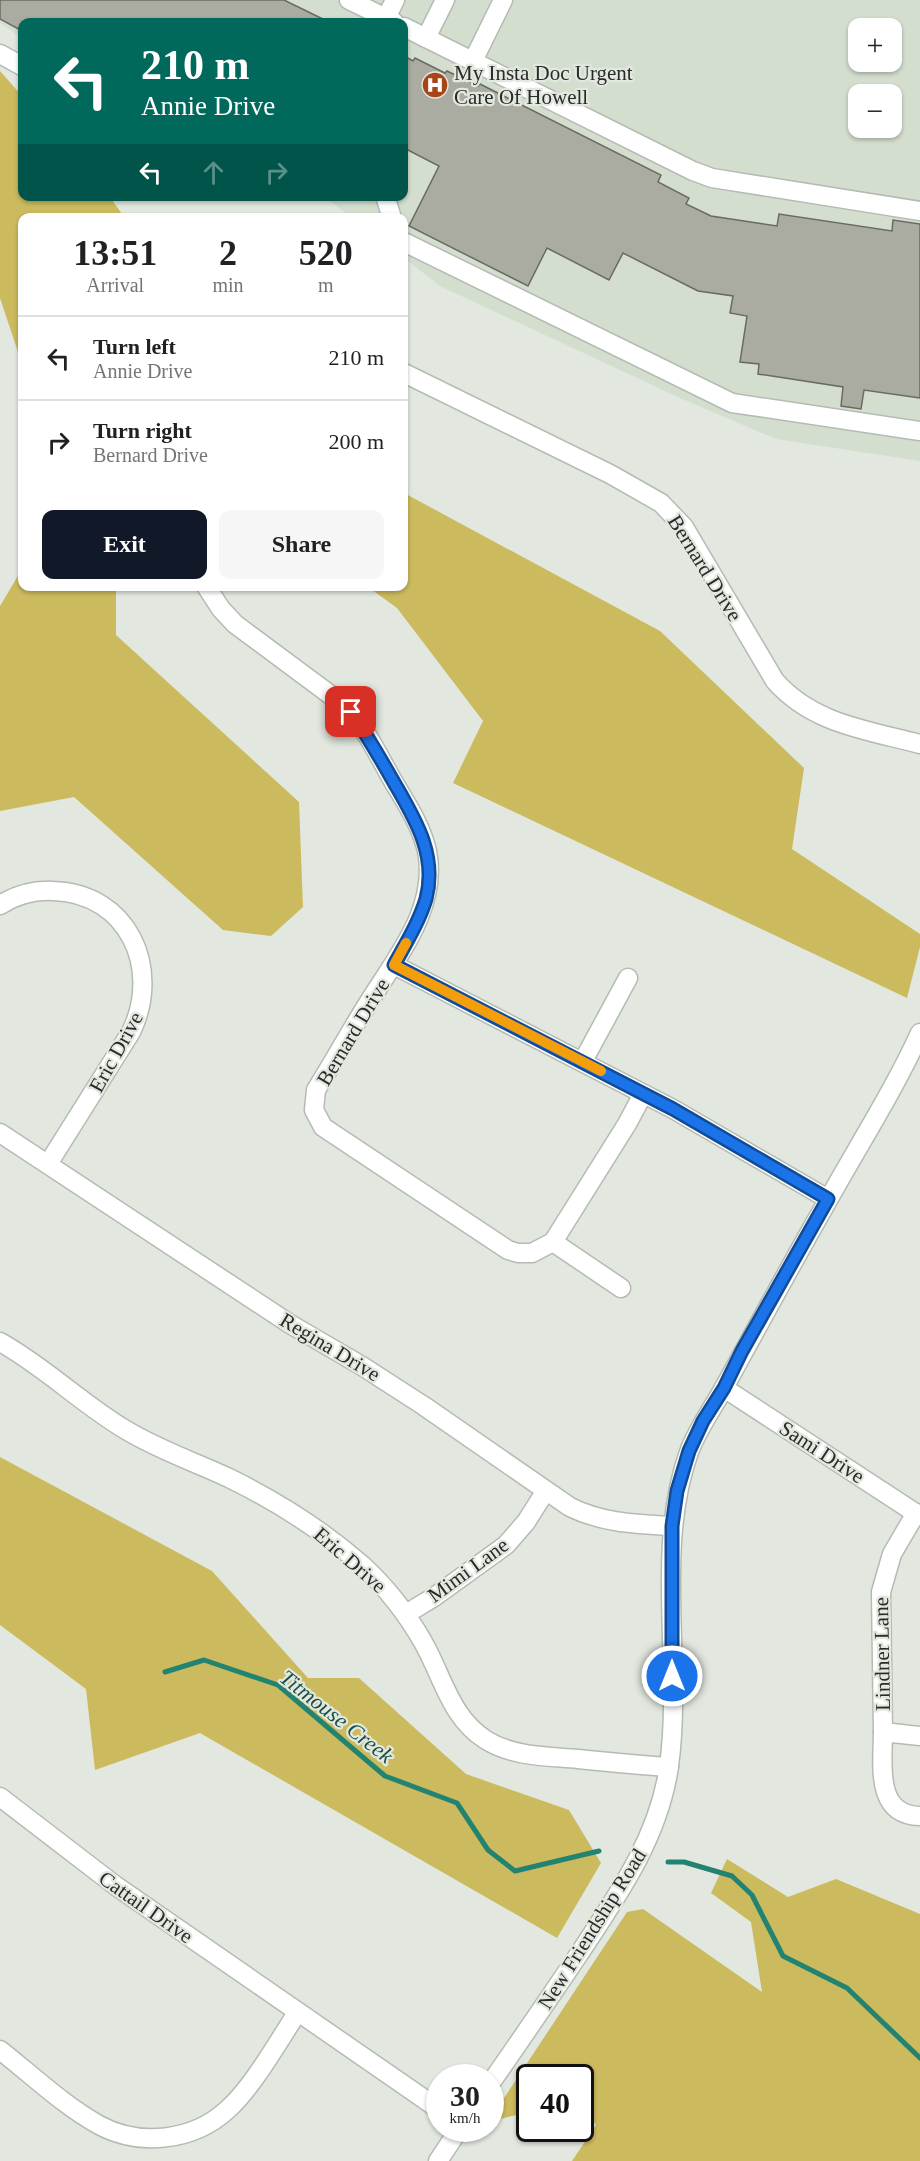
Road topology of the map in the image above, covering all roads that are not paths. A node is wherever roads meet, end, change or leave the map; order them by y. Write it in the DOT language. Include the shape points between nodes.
graph roads {
  1 [pos="349,0"];
  2 [pos="395,0"];
  3 [pos="446,0"];
  4 [pos="503,0"];
  5 [pos="386,18"];
  6 [pos="390,18"];
  7 [pos="408,29"];
  8 [pos="426,38"];
  9 [pos="0,54"];
  10 [pos="473,61"];
  11 [pos="18,64"];
  12 [pos="920,211"];
  13 [pos="408,244"];
  14 [pos="408,376"];
  15 [pos="920,431"];
  16 [pos="209,591"];
  17 [pos="920,744"];
  18 [pos="0,904"];
  19 [pos="394,965"];
  20 [pos="628,978"];
  21 [pos="920,1033"];
  22 [pos="583,1061"];
  23 [pos="643,1094"];
  24 [pos="0,1133"];
  25 [pos="48,1164"];
  26 [pos="828,1199"];
  27 [pos="553,1242"];
  28 [pos="621,1288"];
  29 [pos="0,1342"];
  30 [pos="724,1388"];
  31 [pos="545,1492"];
  32 [pos="918,1514"];
  33 [pos="672,1526"];
  34 [pos="406,1614"];
  35 [pos="883,1732"];
  36 [pos="920,1736"];
  37 [pos="669,1767"];
  38 [pos="0,1797"];
  39 [pos="920,1816"];
  40 [pos="297,2013"];
  41 [pos="0,2050"];
  42 [pos="504,2064"];
  43 [pos="426,2101"];
  44 [pos="451,2142"];
  45 [pos="438,2161"];
  1 -- 5 [label="street"];
  2 -- 6 [label="street"];
  3 -- 8 [label="street"];
  4 -- 10 [label="street"];
  7 -- 8 [label="street"];
  8 -- 10 [label="street"];
  9 -- 11 [label="street"];
  10 -- 12 [label="street" via="712,178"];
  13 -- 15 [label="street" via="732,403"];
  14 -- 17 [label="street, Bernard Drive" via="610,474 661,503 684,528 775,681 787,694 816,714"];
  16 -- 19 [label="street, Bernard Drive" via="235,624 351,712 418,825 427,853 426,897"];
  18 -- 25 [label="street, Eric Drive" via="44,890 81,895 96,902 121,922 132,938 143,972 141,1009 131,1032"];
  19 -- 22 [label="street"];
  19 -- 27 [label="street, Bernard Drive" via="316,1090 317,1117 328,1132 508,1250 532,1253"];
  20 -- 22 [label="street"];
  21 -- 26 [label="street, New Friendship Road"];
  22 -- 23 [label="street"];
  23 -- 26 [label="street"];
  23 -- 27 [label="street"];
  24 -- 25 [label="street, Regina Drive"];
  25 -- 31 [label="street, Regina Drive" via="290,1324 424,1406"];
  26 -- 30 [label="street, New Friendship Road"];
  27 -- 28 [label="street"];
  29 -- 34 [label="street, Eric Drive" via="128,1431 292,1513 361,1564"];
  30 -- 32 [label="street, Sami Drive"];
  30 -- 33 [label="street, New Friendship Road" via="689,1451"];
  31 -- 33 [label="street, Regina Drive" via="598,1519"];
  31 -- 34 [label="street, Mimi Lane" via="506,1545"];
  32 -- 35 [label="street, Lindner Lane" via="892,1554 881,1592"];
  33 -- 37 [label="street, New Friendship Road" via="673,1718"];
  34 -- 37 [label="street, Eric Drive" via="456,1710 488,1741 522,1754"];
  35 -- 36 [label="street, Lindner Lane"];
  35 -- 39 [label="street, Lindner Lane" via="883,1783 887,1796 903,1812"];
  37 -- 42 [label="street, New Friendship Road" via="654,1826 640,1855 613,1902"];
  38 -- 40 [label="street, Cattail Drive" via="116,1886"];
  40 -- 41 [label="street" via="228,2109 194,2130 159,2139 121,2134 83,2116"];
  40 -- 43 [label="street, Cattail Drive"];
  44 -- 45 [label="street"];
}
